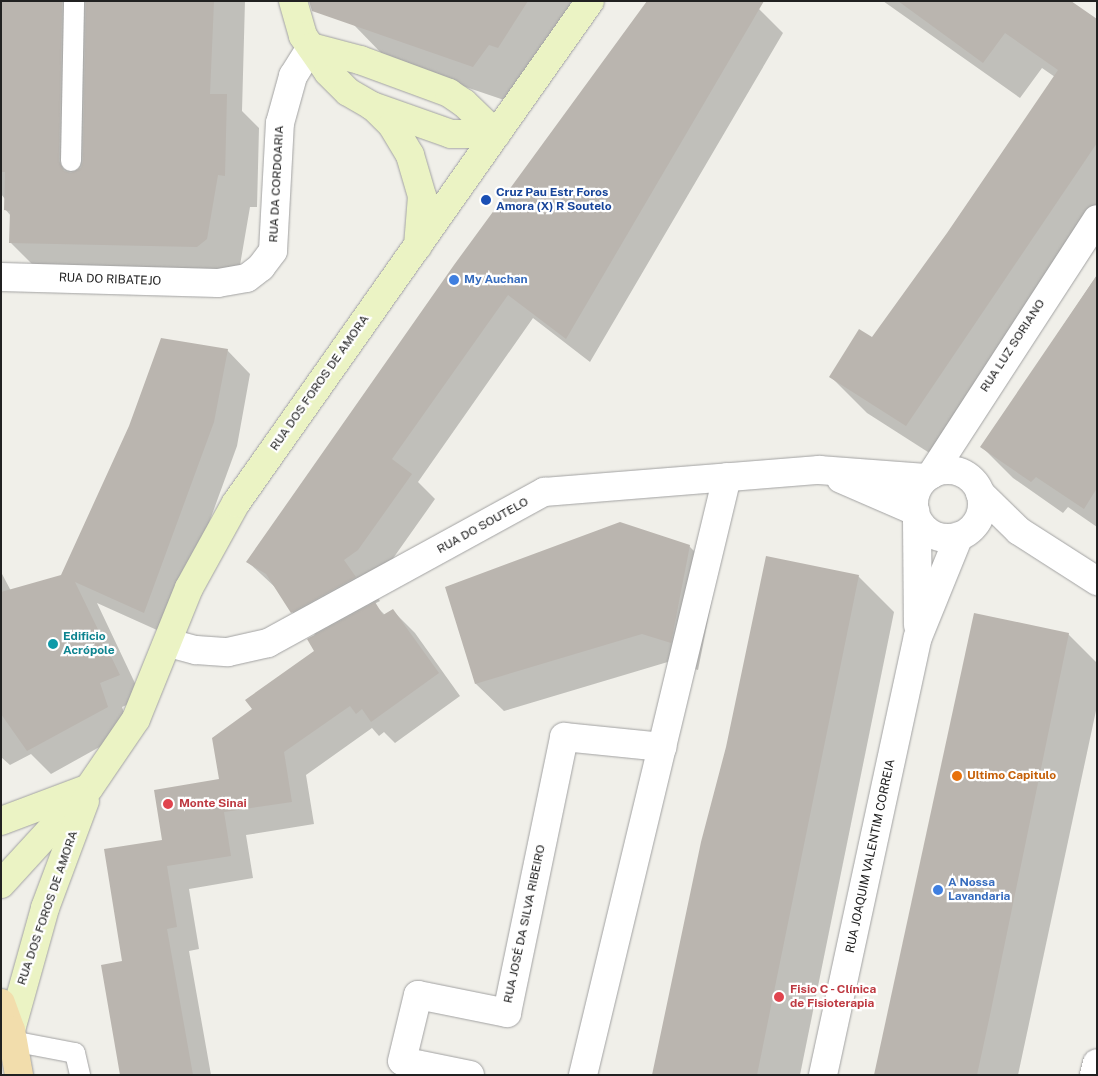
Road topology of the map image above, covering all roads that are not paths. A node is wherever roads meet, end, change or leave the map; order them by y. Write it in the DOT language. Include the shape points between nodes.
graph roads {
  1 [pos="74,1"];
  2 [pos="293,1"];
  3 [pos="590,1"];
  4 [pos="311,46"];
  5 [pos="372,106"];
  6 [pos="496,134"];
  7 [pos="71,161"];
  8 [pos="1097,219"];
  9 [pos="418,246"];
  10 [pos="1,277"];
  11 [pos="218,283"];
  12 [pos="819,470"];
  13 [pos="727,477"];
  14 [pos="928,477"];
  15 [pos="980,493"];
  16 [pos="916,515"];
  17 [pos="1019,531"];
  18 [pos="963,535"];
  19 [pos="1097,581"];
  20 [pos="918,637"];
  21 [pos="169,642"];
  22 [pos="662,747"];
  23 [pos="90,788"];
  24 [pos="1,821"];
  25 [pos="1,884"];
  26 [pos="1,1003"];
  27 [pos="11,1036"];
  28 [pos="1097,1063"];
  29 [pos="19,1075"];
  30 [pos="80,1075"];
  31 [pos="470,1075"];
  32 [pos="583,1075"];
  33 [pos="823,1075"];
  34 [pos="1094,1075"];
  1 -- 7 [label="lane"];
  2 -- 4 [label="main road" via="303,36"];
  3 -- 6 [label="main road, RUA DOS FOROS DE AMORA"];
  4 -- 5 [label="main road" via="328,72 348,92"];
  4 -- 6 [label="main road" via="360,60 449,93"];
  4 -- 11 [label="street, RUA DA CORDOARIA" via="293,76 280,123 273,250 261,267 246,278"];
  5 -- 6 [label="main road" via="451,134"];
  5 -- 9 [label="main road" via="392,124 410,156 422,196"];
  6 -- 9 [label="main road, RUA DOS FOROS DE AMORA"];
  8 -- 14 [label="street, RUA LUZ SORIANO"];
  9 -- 21 [label="main road, RUA DOS FOROS DE AMORA" via="236,503 189,588"];
  10 -- 11 [label="street, RUA DO RIBATEJO"];
  12 -- 13 [label="street, RUA DO SOUTELO"];
  12 -- 14 [label="street"];
  12 -- 16 [label="street"];
  13 -- 21 [label="street, RUA DO SOUTELO" via="544,492 268,643 228,652 196,650"];
  13 -- 22 [label="street"];
  14 -- 15 [label="street" via="940,471 960,472"];
  14 -- 16 [label="street" via="916,493"];
  15 -- 17 [label="street"];
  15 -- 18 [label="street" via="980,515"];
  16 -- 18 [label="street" via="935,536"];
  16 -- 20 [label="street"];
  17 -- 18 [label="street"];
  17 -- 19 [label="street"];
  18 -- 20 [label="street"];
  20 -- 33 [label="street, RUA JOAQUIM VALENTIM CORREIA"];
  21 -- 23 [label="main road, RUA DOS FOROS DE AMORA" via="136,718"];
  22 -- 31 [label="street, RUA JOSÉ DA SILVA RIBEIRO" via="564,737 507,1013 418,994 402,1061"];
  22 -- 32 [label="street"];
  23 -- 24 [label="main road"];
  23 -- 25 [label="main road, RUA DOS FOROS DE AMORA"];
  23 -- 27 [label="main road, RUA DOS FOROS DE AMORA" via="45,908"];
  26 -- 27 [label="main road"];
  27 -- 29 [label="main road"];
  27 -- 30 [label="lane" via="75,1053"];
  28 -- 34 [label="street"];
}
